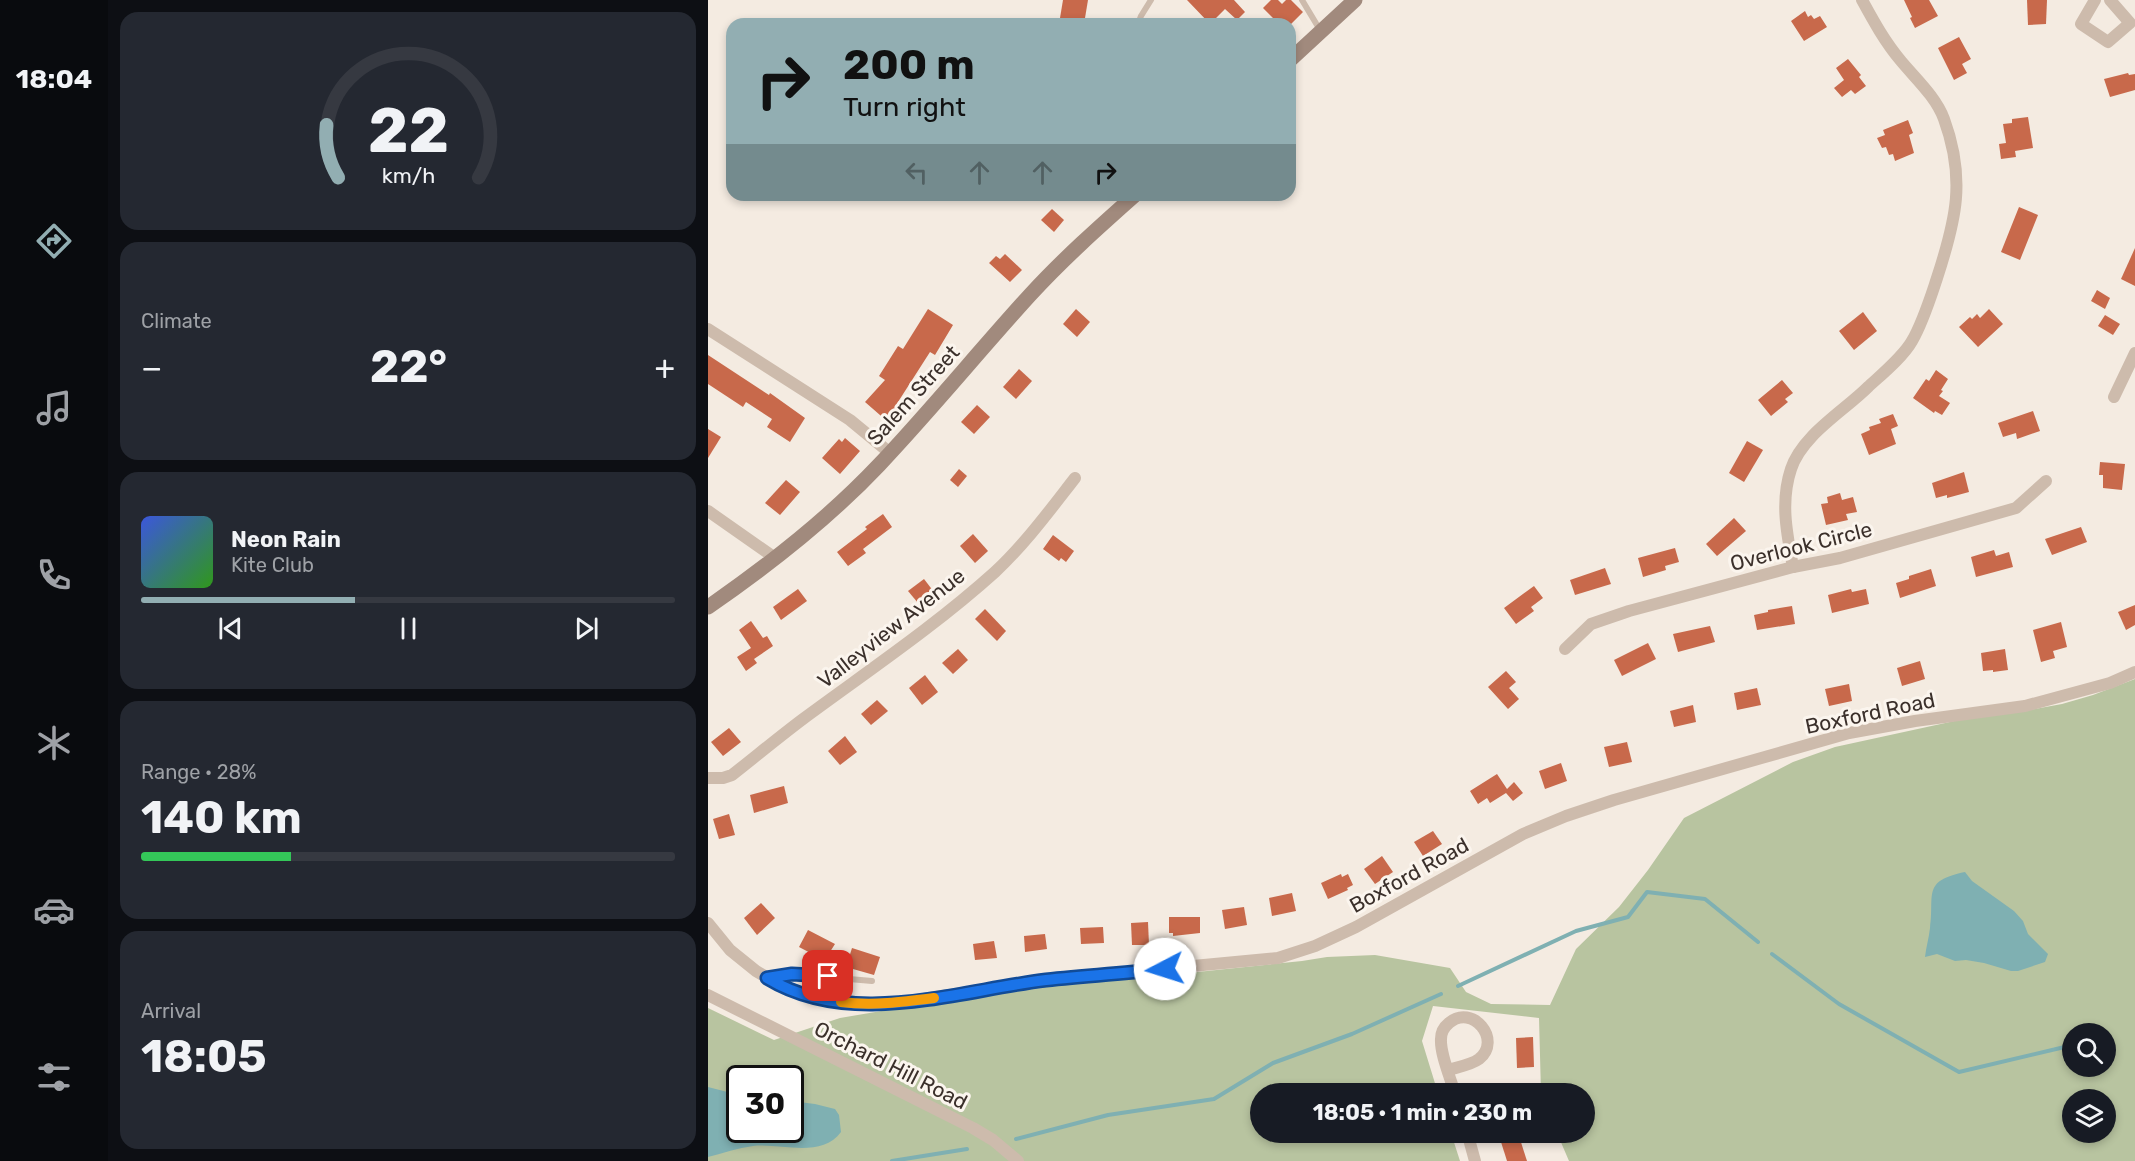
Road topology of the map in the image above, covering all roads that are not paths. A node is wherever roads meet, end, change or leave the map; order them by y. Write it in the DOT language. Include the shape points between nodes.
graph roads {
  1 [pos="1152,0"];
  2 [pos="1302,0"];
  3 [pos="1355,0"];
  4 [pos="1862,0"];
  5 [pos="2095,0"];
  6 [pos="2110,0"];
  7 [pos="1140,18"];
  8 [pos="1321,31"];
  9 [pos="1296,54"];
  10 [pos="1129,201"];
  11 [pos="708,329"];
  12 [pos="2135,353"];
  13 [pos="2114,397"];
  14 [pos="890,453"];
  15 [pos="1075,478"];
  16 [pos="2046,481"];
  17 [pos="708,511"];
  18 [pos="775,558"];
  19 [pos="1793,567"];
  20 [pos="708,607"];
  21 [pos="1565,649"];
  22 [pos="2135,672"];
  23 [pos="708,778"];
  24 [pos="708,924"];
  25 [pos="767,978"];
  26 [pos="872,981"];
  27 [pos="708,995"];
  28 [pos="1448,1070"];
  29 [pos="1452,1083"];
  30 [pos="1470,1143"];
  31 [pos="1018,1161"];
  32 [pos="1475,1161"];
  1 -- 7 [label="lane"];
  2 -- 8 [label="lane"];
  3 -- 8 [label="main road"];
  4 -- 19 [label="street" via="1880,33 1943,116 1956,164 1954,221 1935,285 1911,344 1866,390 1837,412 1791,467 1784,523"];
  5 -- 6 [label="street" via="2081,24 2108,42 2130,23"];
  8 -- 9 [label="main road"];
  10 -- 14 [label="main road, Salem Street" via="1052,272"];
  11 -- 14 [label="street" via="850,420"];
  12 -- 13 [label="street"];
  14 -- 18 [label="main road, Salem Street" via="812,529"];
  15 -- 23 [label="street, Valleyview Avenue" via="996,571 951,608 732,776"];
  16 -- 19 [label="street, Overlook Circle" via="2016,508 1840,558"];
  17 -- 18 [label="street"];
  18 -- 20 [label="main road, Salem Street"];
  19 -- 21 [label="street, Overlook Circle" via="1591,624"];
  22 -- 25 [label="street, Boxford Road" via="2025,706 1849,733 1566,816 1523,834 1356,927 1278,958 1045,980 904,1002 857,1004 818,999"];
  24 -- 25 [label="street, Boxford Road" via="730,950"];
  25 -- 26 [label="lane" via="792,974"];
  27 -- 31 [label="street, Orchard Hill Road" via="973,1128"];
  28 -- 28 [label="street" via="1472,1063 1484,1054 1487,1035 1476,1020 1457,1018 1443,1032 1441,1041"];
  28 -- 29 [label="street"];
  30 -- 32 [label="street"];
}
